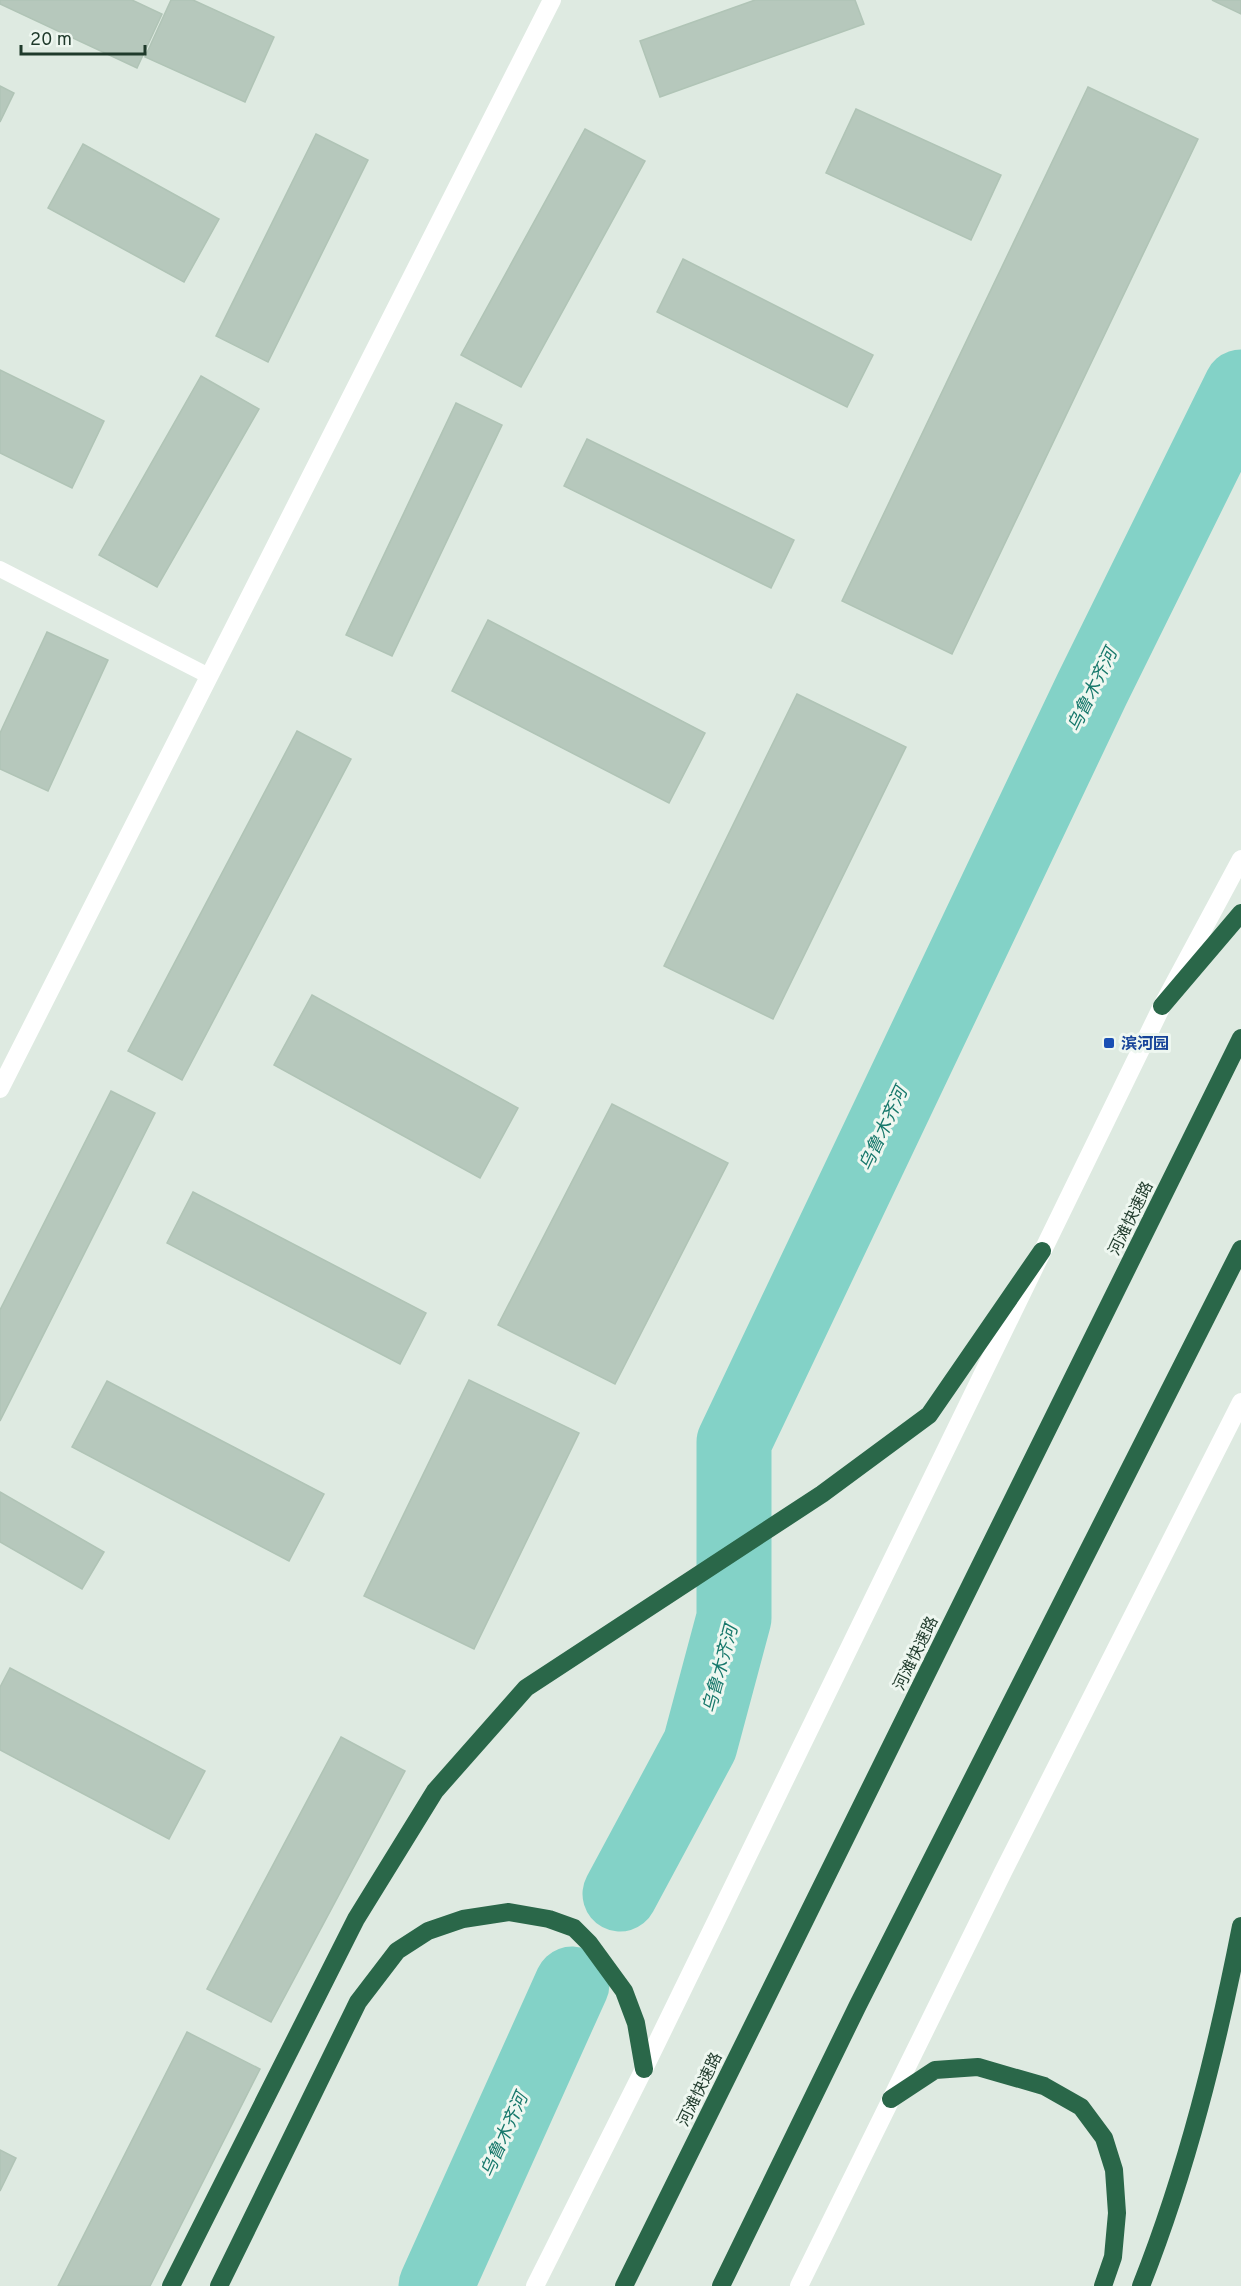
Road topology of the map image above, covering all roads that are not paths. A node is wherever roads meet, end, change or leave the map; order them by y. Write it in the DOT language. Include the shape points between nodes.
graph roads {
  1 [pos="552,0"];
  2 [pos="0,569"];
  3 [pos="209,676"];
  4 [pos="1241,859"];
  5 [pos="1241,913"];
  6 [pos="1162,1006"];
  7 [pos="1241,1038"];
  8 [pos="0,1089"];
  9 [pos="1241,1249"];
  10 [pos="1042,1251"];
  11 [pos="1241,1402"];
  12 [pos="1241,1926"];
  13 [pos="644,2069"];
  14 [pos="891,2099"];
  15 [pos="171,2286"];
  16 [pos="219,2286"];
  17 [pos="535,2286"];
  18 [pos="624,2286"];
  19 [pos="721,2286"];
  20 [pos="799,2286"];
  21 [pos="1103,2286"];
  22 [pos="1141,2286"];
  1 -- 3 [label="street"];
  2 -- 3 [label="lane"];
  3 -- 8 [label="street"];
  4 -- 6 [label="street"];
  5 -- 6 [label="highway"];
  6 -- 10 [label="street"];
  7 -- 18 [label="highway, 河滩快速路"];
  9 -- 19 [label="highway" via="858,2005"];
  10 -- 13 [label="street"];
  10 -- 15 [label="highway" via="929,1415 822,1494 526,1688 435,1791 356,1919"];
  11 -- 14 [label="street"];
  12 -- 22 [label="highway" via="1196,2123"];
  13 -- 16 [label="highway" via="636,2023 624,1991 574,1928 508,1912 463,1919 428,1931 398,1952 358,2002"];
  13 -- 17 [label="street"];
  14 -- 20 [label="street"];
  14 -- 21 [label="highway" via="935,2070 978,2067 1044,2086 1081,2107 1104,2138 1114,2169 1117,2214 1113,2257"];
}
